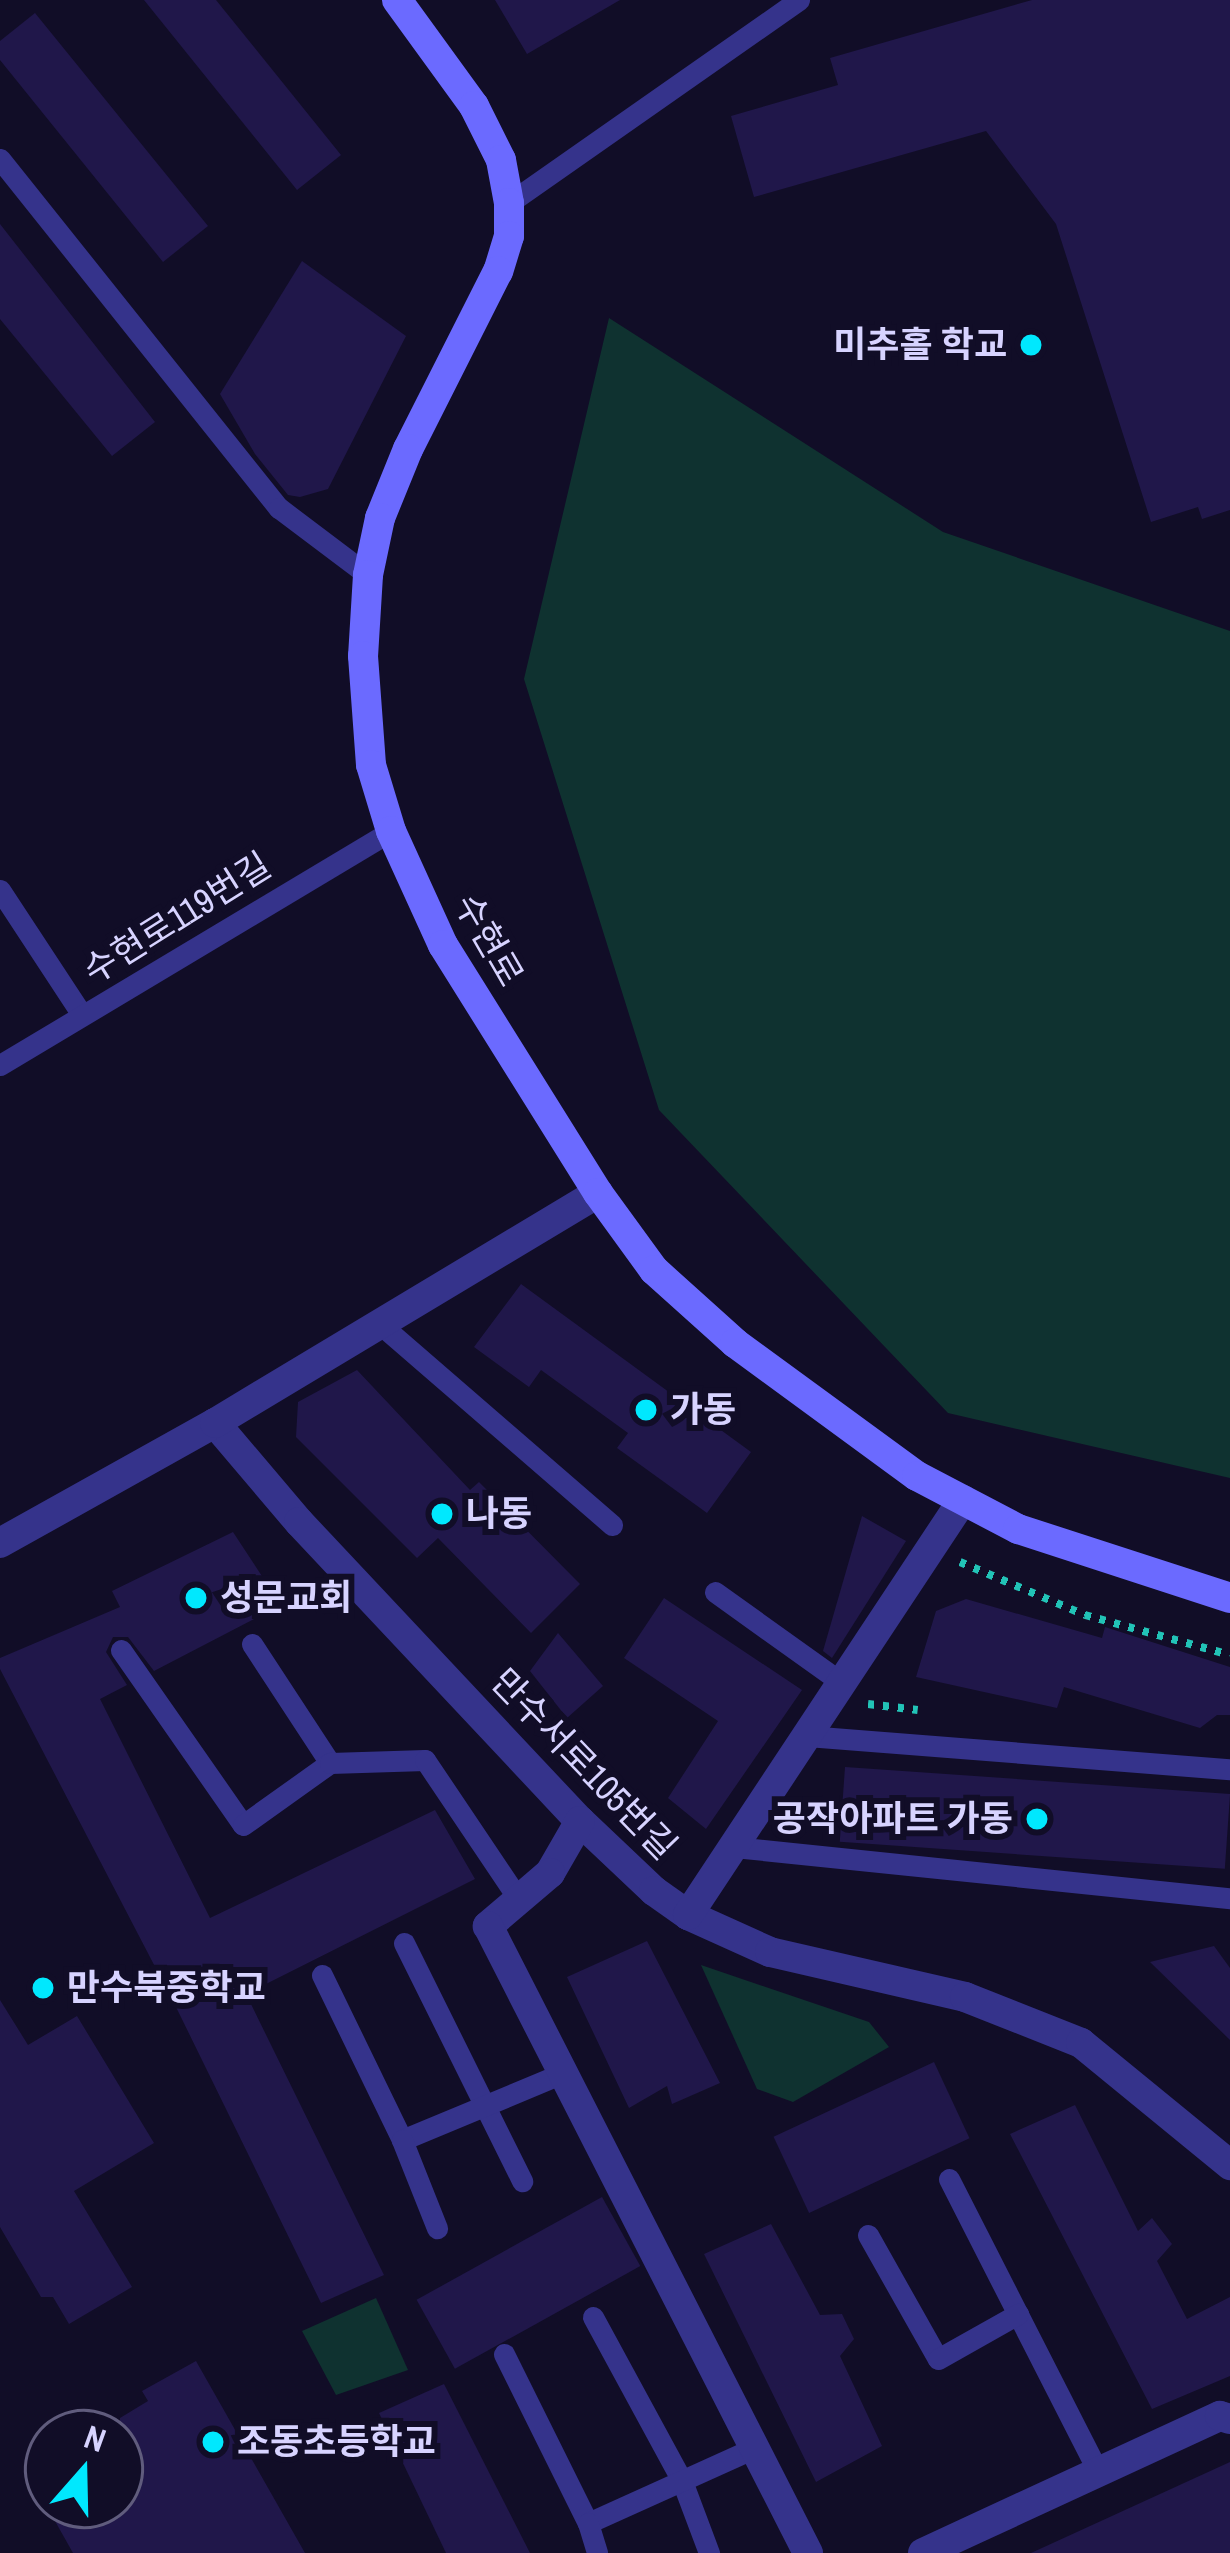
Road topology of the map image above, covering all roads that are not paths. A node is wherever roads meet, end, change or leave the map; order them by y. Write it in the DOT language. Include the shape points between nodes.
graph roads {
  1 [pos="397,0"];
  2 [pos="799,0"];
  3 [pos="0,159"];
  4 [pos="509,203"];
  5 [pos="368,575"];
  6 [pos="391,831"];
  7 [pos="0,890"];
  8 [pos="82,1015"];
  9 [pos="0,1065"];
  10 [pos="598,1193"];
  11 [pos="380,1324"];
  12 [pos="215,1423"];
  13 [pos="963,1500"];
  14 [pos="612,1525"];
  15 [pos="0,1544"];
  16 [pos="716,1592"];
  17 [pos="1230,1598"];
  18 [pos="252,1644"];
  19 [pos="121,1650"];
  20 [pos="855,1684"];
  21 [pos="807,1736"];
  22 [pos="330,1763"];
  23 [pos="1230,1768"];
  24 [pos="580,1821"];
  25 [pos="734,1847"];
  26 [pos="1230,1898"];
  27 [pos="519,1900"];
  28 [pos="688,1915"];
  29 [pos="404,1943"];
  30 [pos="322,1975"];
  31 [pos="563,2073"];
  32 [pos="486,2105"];
  33 [pos="402,2140"];
  34 [pos="1230,2165"];
  35 [pos="949,2179"];
  36 [pos="522,2181"];
  37 [pos="437,2228"];
  38 [pos="868,2235"];
  39 [pos="1018,2314"];
  40 [pos="593,2317"];
  41 [pos="504,2354"];
  42 [pos="1230,2420"];
  43 [pos="754,2447"];
  44 [pos="1099,2473"];
  45 [pos="682,2481"];
  46 [pos="588,2523"];
  47 [pos="597,2553"];
  48 [pos="710,2553"];
  49 [pos="808,2553"];
  50 [pos="923,2553"];
  1 -- 4 [label="street, 수현로" via="474,106 501,160"];
  2 -- 4 [label="lane"];
  3 -- 5 [label="lane" via="279,508"];
  4 -- 5 [label="street, 수현로" via="498,271 408,449"];
  5 -- 6 [label="street, 수현로" via="365,715"];
  6 -- 8 [label="lane, 수현로119번길"];
  6 -- 10 [label="street, 수현로" via="443,945"];
  7 -- 8 [label="lane"];
  8 -- 9 [label="lane, 수현로119번길"];
  10 -- 11 [label="street"];
  10 -- 13 [label="street, 수현로" via="653,1270 735,1343 843,1426"];
  11 -- 12 [label="street"];
  11 -- 14 [label="lane"];
  12 -- 15 [label="street"];
  12 -- 24 [label="street, 만수서로105번길"];
  13 -- 17 [label="street, 수현로" via="1018,1529"];
  13 -- 20 [label="street"];
  16 -- 20 [label="lane"];
  18 -- 22 [label="lane"];
  19 -- 22 [label="lane" via="243,1826"];
  20 -- 21 [label="street"];
  21 -- 23 [label="lane"];
  21 -- 25 [label="street"];
  22 -- 27 [label="lane" via="424,1760"];
  24 -- 27 [label="street" via="550,1873"];
  24 -- 28 [label="street, 만수서로105번길"];
  25 -- 26 [label="lane"];
  25 -- 28 [label="street"];
  27 -- 31 [label="street" via="488,1925"];
  28 -- 34 [label="street, 만수서로105번길" via="770,1952 965,1996 1081,2042"];
  29 -- 32 [label="lane"];
  30 -- 33 [label="lane"];
  31 -- 32 [label="lane"];
  31 -- 43 [label="street"];
  32 -- 33 [label="lane"];
  32 -- 36 [label="lane"];
  33 -- 37 [label="lane"];
  35 -- 39 [label="lane"];
  38 -- 39 [label="lane" via="938,2359"];
  39 -- 44 [label="lane"];
  40 -- 45 [label="lane"];
  41 -- 46 [label="lane"];
  42 -- 44 [label="street" via="1220,2416"];
  43 -- 45 [label="lane"];
  43 -- 49 [label="street"];
  44 -- 50 [label="street"];
  45 -- 46 [label="lane"];
  45 -- 48 [label="lane"];
  46 -- 47 [label="lane"];
}
